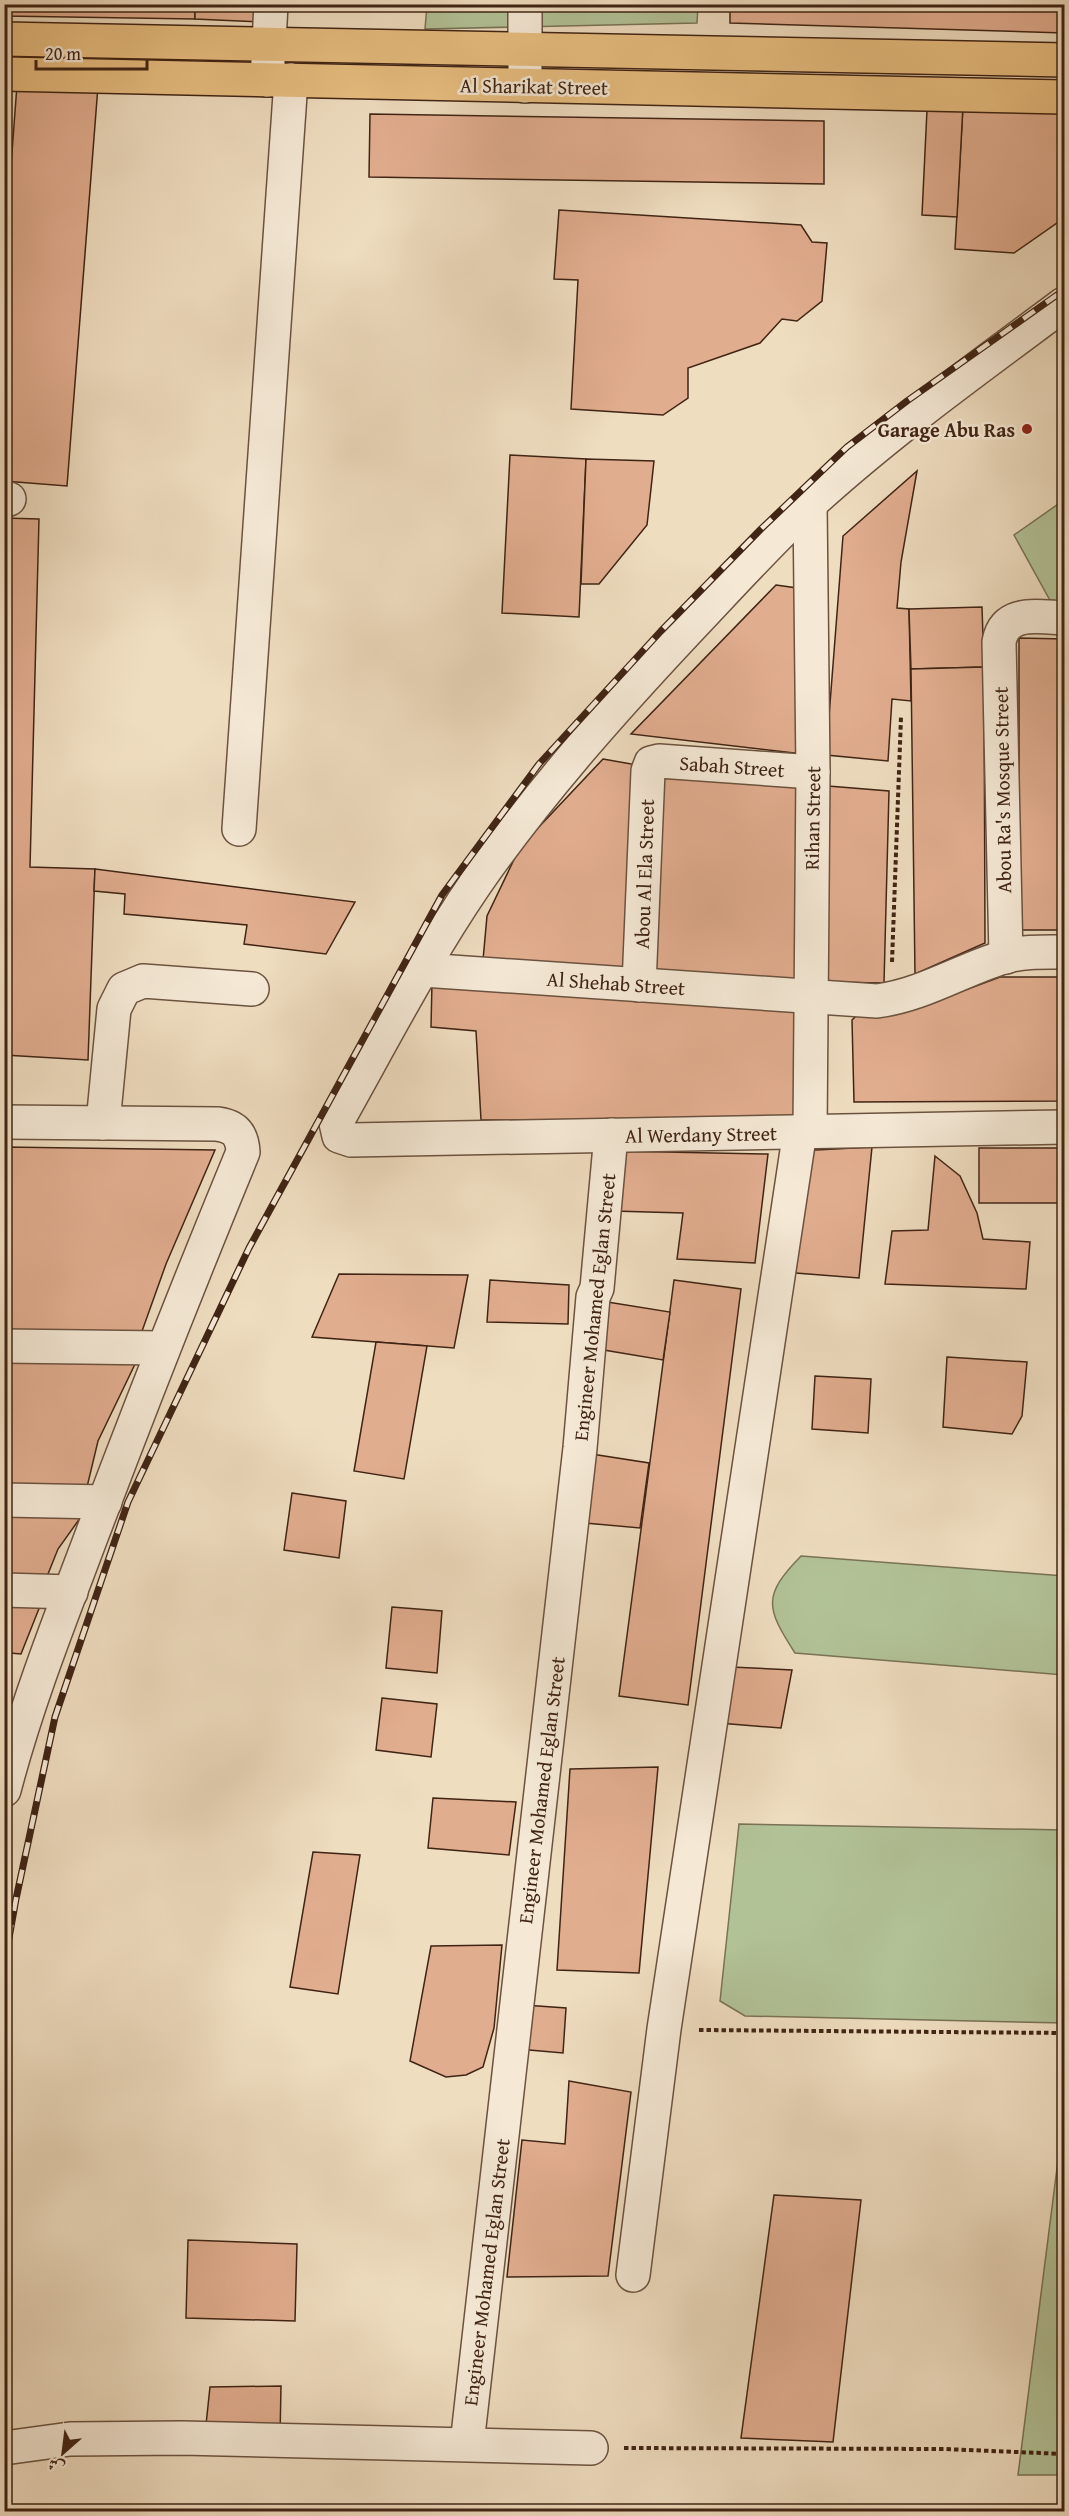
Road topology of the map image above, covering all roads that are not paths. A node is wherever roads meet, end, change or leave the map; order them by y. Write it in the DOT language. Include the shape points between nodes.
graph roads {
  1 [pos="271,4"];
  2 [pos="525,4"];
  3 [pos="4,39"];
  4 [pos="269,45"];
  5 [pos="525,50"];
  6 [pos="1065,60"];
  7 [pos="4,74"];
  8 [pos="279,80"];
  9 [pos="525,86"];
  10 [pos="1065,97"];
  11 [pos="1065,304"];
  12 [pos="810,504"];
  13 [pos="1065,618"];
  14 [pos="651,763"];
  15 [pos="813,772"];
  16 [pos="239,829"];
  17 [pos="1065,952"];
  18 [pos="1006,957"];
  19 [pos="423,970"];
  20 [pos="639,985"];
  21 [pos="252,989"];
  22 [pos="809,996"];
  23 [pos="4,1122"];
  24 [pos="103,1123"];
  25 [pos="1065,1127"];
  26 [pos="805,1132"];
  27 [pos="611,1135"];
  28 [pos="4,1347"];
  29 [pos="162,1348"];
  30 [pos="4,1500"];
  31 [pos="105,1502"];
  32 [pos="4,1590"];
  33 [pos="71,1592"];
  34 [pos="10,1746"];
  35 [pos="4,1790"];
  36 [pos="633,2275"];
  37 [pos="467,2444"];
  38 [pos="4,2448"];
  39 [pos="591,2448"];
  1 -- 4 [label="street"];
  2 -- 5 [label="street"];
  3 -- 4 [label="main road, Al Sharikat Street"];
  4 -- 5 [label="main road, Al Sharikat Street"];
  4 -- 8 [label="street"];
  5 -- 6 [label="main road, Al Sharikat Street"];
  5 -- 9 [label="street"];
  7 -- 8 [label="main road, Al Sharikat Street"];
  8 -- 9 [label="main road, Al Sharikat Street"];
  8 -- 16 [label="street"];
  9 -- 10 [label="main road, Al Sharikat Street"];
  11 -- 12 [label="street" via="952,387"];
  12 -- 15 [label="street, Rihan Street"];
  12 -- 19 [label="street" via="602,722 520,823"];
  13 -- 18 [label="street, Abou Ra's Mosque Street" via="1022,617 1005,625 999,642"];
  14 -- 15 [label="street, Sabah Street"];
  14 -- 20 [label="street, Abou Al Ela Street"];
  15 -- 22 [label="street, Rihan Street"];
  17 -- 18 [label="street, Al Shehab Street"];
  18 -- 22 [label="street, Al Shehab Street" via="911,995 891,999"];
  19 -- 20 [label="street, Al Shehab Street"];
  19 -- 27 [label="street, Al Werdany Street" via="336,1123 339,1136 351,1140"];
  20 -- 22 [label="street, Al Shehab Street"];
  21 -- 24 [label="street" via="143,981 124,989 114,1009"];
  22 -- 26 [label="street, Rihan Street"];
  23 -- 24 [label="street"];
  24 -- 29 [label="street" via="217,1124 228,1126 242,1141 243,1152"];
  25 -- 26 [label="street, Al Werdany Street"];
  26 -- 27 [label="street, Al Werdany Street"];
  26 -- 36 [label="street, Rihan Street" via="664,2029"];
  27 -- 37 [label="street, Engineer Mohamed Eglan Street" via="580,1448"];
  28 -- 29 [label="street"];
  29 -- 31 [label="street"];
  30 -- 31 [label="street"];
  31 -- 33 [label="street"];
  32 -- 33 [label="street"];
  33 -- 34 [label="street"];
  34 -- 35 [label="street"];
  37 -- 38 [label="street" via="182,2438 70,2439"];
  37 -- 39 [label="street"];
}
